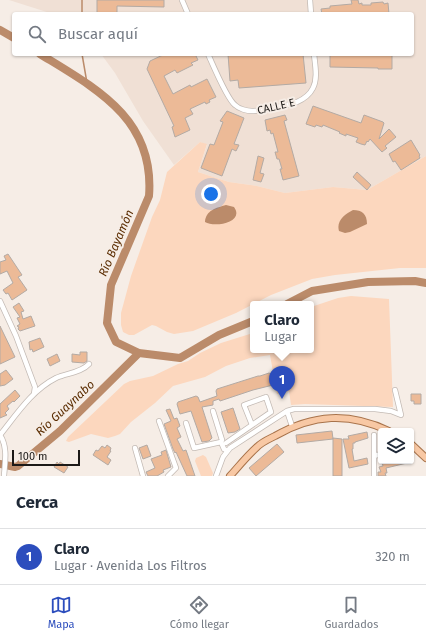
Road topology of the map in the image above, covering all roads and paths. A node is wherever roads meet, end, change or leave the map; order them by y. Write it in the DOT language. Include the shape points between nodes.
graph roads {
  1 [pos="182,0"];
  2 [pos="310,0"];
  3 [pos="187,12"];
  4 [pos="311,12"];
  5 [pos="209,56"];
  6 [pos="314,56"];
  7 [pos="0,301"];
  8 [pos="2,309"];
  9 [pos="89,364"];
  10 [pos="394,390"];
  11 [pos="34,394"];
  12 [pos="214,411"];
  13 [pos="287,411"];
  14 [pos="159,421"];
  15 [pos="186,423"];
  16 [pos="252,425"];
  17 [pos="292,426"];
  18 [pos="381,428"];
  19 [pos="0,435"];
  20 [pos="374,435"];
  21 [pos="223,442"];
  22 [pos="135,448"];
  23 [pos="414,449"];
  24 [pos="227,450"];
  25 [pos="378,455"];
  26 [pos="374,456"];
  27 [pos="426,458"];
  28 [pos="4,476"];
  29 [pos="142,476"];
  30 [pos="168,476"];
  31 [pos="216,476"];
  32 [pos="230,476"];
  33 [pos="374,476"];
  1 -- 3 [label="street"];
  2 -- 4 [label="street"];
  5 -- 6 [label="street, CALLE E" via="234,105 251,112 297,102 307,96 316,75"];
  7 -- 8 [label="street"];
  8 -- 11 [label="street" via="35,387"];
  9 -- 11 [label="street" via="85,368 55,378"];
  10 -- 13 [label="street" via="401,415 375,409"];
  11 -- 19 [label="street"];
  12 -- 21 [label="street"];
  13 -- 17 [label="street"];
  13 -- 24 [label="street"];
  14 -- 30 [label="street" via="176,468"];
  15 -- 21 [label="street" via="194,448"];
  16 -- 16 [label="street" via="271,412 266,397 244,405"];
  16 -- 21 [label="street"];
  17 -- 18 [label="main road" via="322,419 342,418"];
  17 -- 32 [label="main road" via="258,446"];
  19 -- 28 [label="street" via="5,451"];
  20 -- 26 [label="street"];
  21 -- 24 [label="street" via="224,449"];
  22 -- 29 [label="street"];
  23 -- 27 [label="main road"];
  24 -- 31 [label="street"];
  25 -- 26 [label="street"];
  26 -- 33 [label="street"];
}
